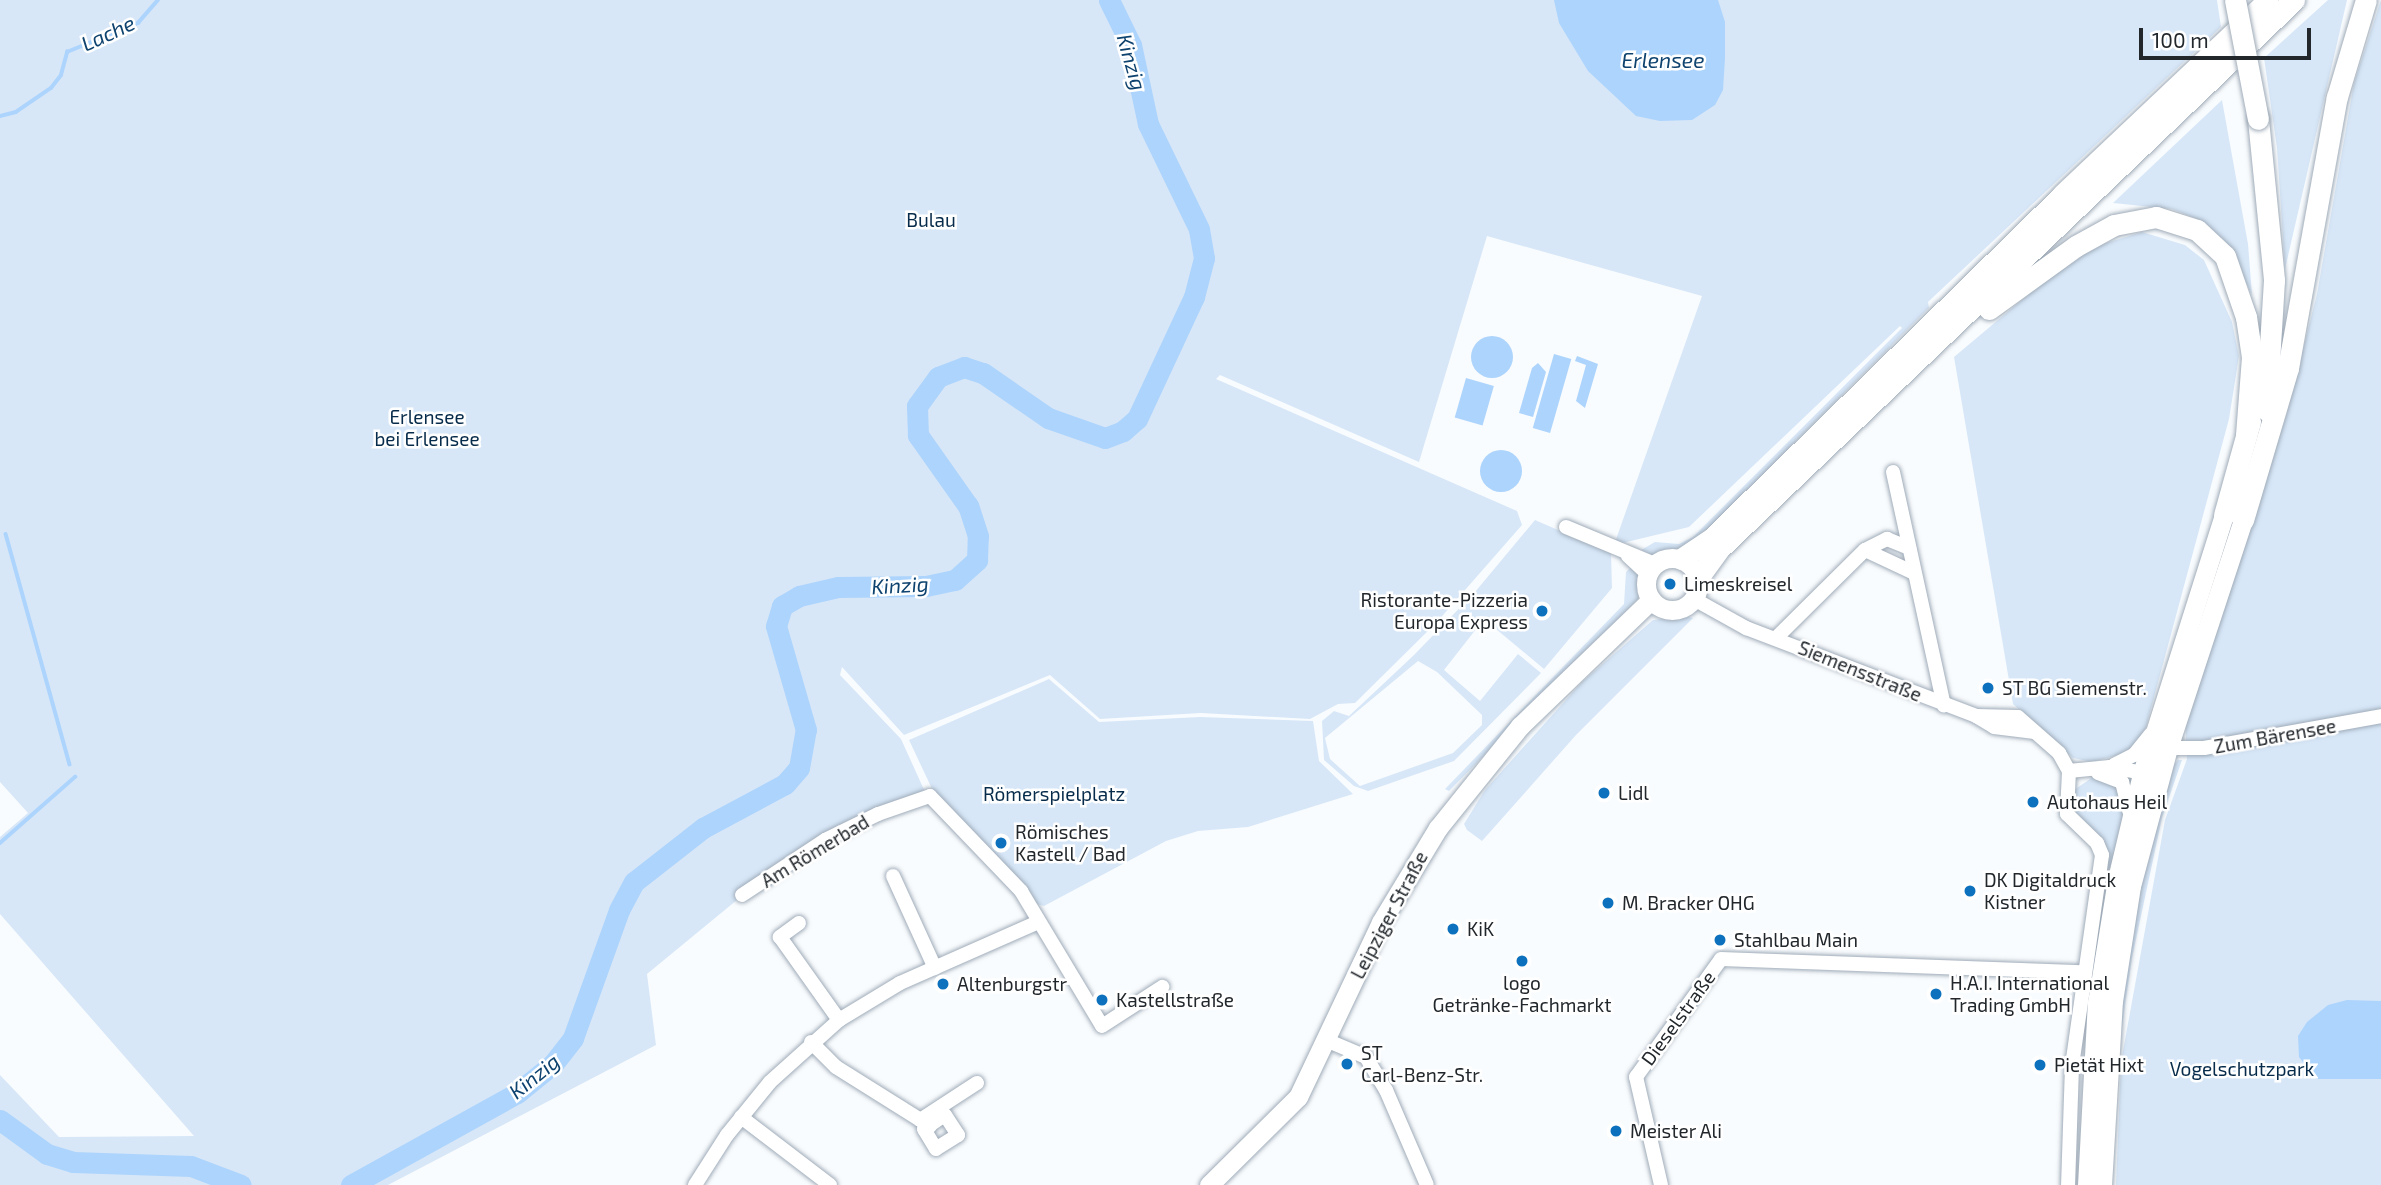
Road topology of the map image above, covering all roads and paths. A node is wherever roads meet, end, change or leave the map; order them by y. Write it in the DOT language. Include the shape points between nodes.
graph roads {
  1 [pos="2235,0"];
  2 [pos="2268,0"];
  3 [pos="2294,0"];
  4 [pos="2366,0"];
  5 [pos="2270,243"];
  6 [pos="1917,363"];
  7 [pos="2246,435"];
  8 [pos="1893,472"];
  9 [pos="2234,518"];
  10 [pos="1566,527"];
  11 [pos="1909,548"];
  12 [pos="1865,550"];
  13 [pos="1681,559"];
  14 [pos="1651,569"];
  15 [pos="1914,573"];
  16 [pos="1696,588"];
  17 [pos="1651,600"];
  18 [pos="1776,638"];
  19 [pos="1944,705"];
  20 [pos="2381,716"];
  21 [pos="2161,718"];
  22 [pos="2168,748"];
  23 [pos="2110,767"];
  24 [pos="2143,770"];
  25 [pos="2069,771"];
  26 [pos="2157,790"];
  27 [pos="2130,824"];
  28 [pos="893,876"];
  29 [pos="743,895"];
  30 [pos="1038,922"];
  31 [pos="799,923"];
  32 [pos="935,968"];
  33 [pos="2082,972"];
  34 [pos="1161,987"];
  35 [pos="839,1020"];
  36 [pos="1326,1040"];
  37 [pos="811,1042"];
  38 [pos="977,1083"];
  39 [pos="741,1117"];
  40 [pos="695,1185"];
  41 [pos="830,1185"];
  42 [pos="1209,1185"];
  43 [pos="1427,1185"];
  44 [pos="1661,1185"];
  45 [pos="2068,1185"];
  46 [pos="2087,1185"];
  47 [pos="2102,1185"];
  1 -- 5 [label="highway, bridge" via="2258,119"];
  2 -- 13 [label="highway" via="2053,203 1711,539"];
  3 -- 6 [label="highway"];
  4 -- 9 [label="highway" via="2337,97 2288,368"];
  5 -- 7 [label="highway" via="2257,393"];
  5 -- 9 [label="highway" via="2274,316 2268,399"];
  6 -- 7 [label="highway" via="2097,233 2143,217 2168,219 2210,238 2225,256 2236,284 2252,357"];
  6 -- 16 [label="highway" via="1705,562"];
  7 -- 9 [label="highway"];
  8 -- 11 [label="street, Siemensstraße"];
  9 -- 21 [label="main road"];
  9 -- 22 [label="main road"];
  10 -- 14 [label="street"];
  11 -- 12 [label="street" via="1887,539"];
  11 -- 15 [label="street, Siemensstraße"];
  12 -- 15 [label="street"];
  12 -- 18 [label="street, Siemensstraße"];
  13 -- 14 [label="main road" via="1666,558"];
  13 -- 16 [label="main road"];
  14 -- 17 [label="main road"];
  15 -- 19 [label="street, Siemensstraße"];
  16 -- 17 [label="main road" via="1675,610"];
  16 -- 18 [label="street, Siemensstraße" via="1730,621"];
  17 -- 36 [label="main road, Leipziger Straße" via="1520,726 1438,828 1381,922"];
  18 -- 19 [label="street, Siemensstraße"];
  19 -- 25 [label="street, Siemensstraße" via="1993,727 2035,732 2059,753"];
  20 -- 22 [label="street, Zum Bärensee" via="2204,748"];
  21 -- 22 [label="street"];
  21 -- 23 [label="street" via="2134,755"];
  21 -- 24 [label="main road"];
  22 -- 24 [label="street"];
  22 -- 26 [label="main road"];
  23 -- 24 [label="street"];
  23 -- 25 [label="street"];
  24 -- 26 [label="street"];
  24 -- 27 [label="main road"];
  25 -- 27 [label="street" via="2105,774 2122,782"];
  25 -- 33 [label="street" via="2067,814 2097,843 2103,861"];
  26 -- 47 [label="main road" via="2131,886 2113,1001"];
  27 -- 46 [label="main road" via="2096,1003"];
  28 -- 32 [label="street"];
  29 -- 30 [label="street, Am Römerbad" via="825,840 930,796 1021,891"];
  30 -- 32 [label="street"];
  30 -- 34 [label="street" via="1102,1026"];
  31 -- 35 [label="street" via="780,937"];
  32 -- 35 [label="street"];
  33 -- 44 [label="street, Dieselstraße" via="1721,959 1636,1077"];
  33 -- 45 [label="street" via="2072,1066"];
  35 -- 37 [label="street"];
  36 -- 42 [label="main road, Leipziger Straße" via="1287,1112"];
  36 -- 43 [label="street" via="1366,1057 1386,1090"];
  37 -- 38 [label="street" via="836,1067 925,1123"];
  37 -- 39 [label="street"];
  39 -- 40 [label="street"];
  39 -- 41 [label="street"];
}
